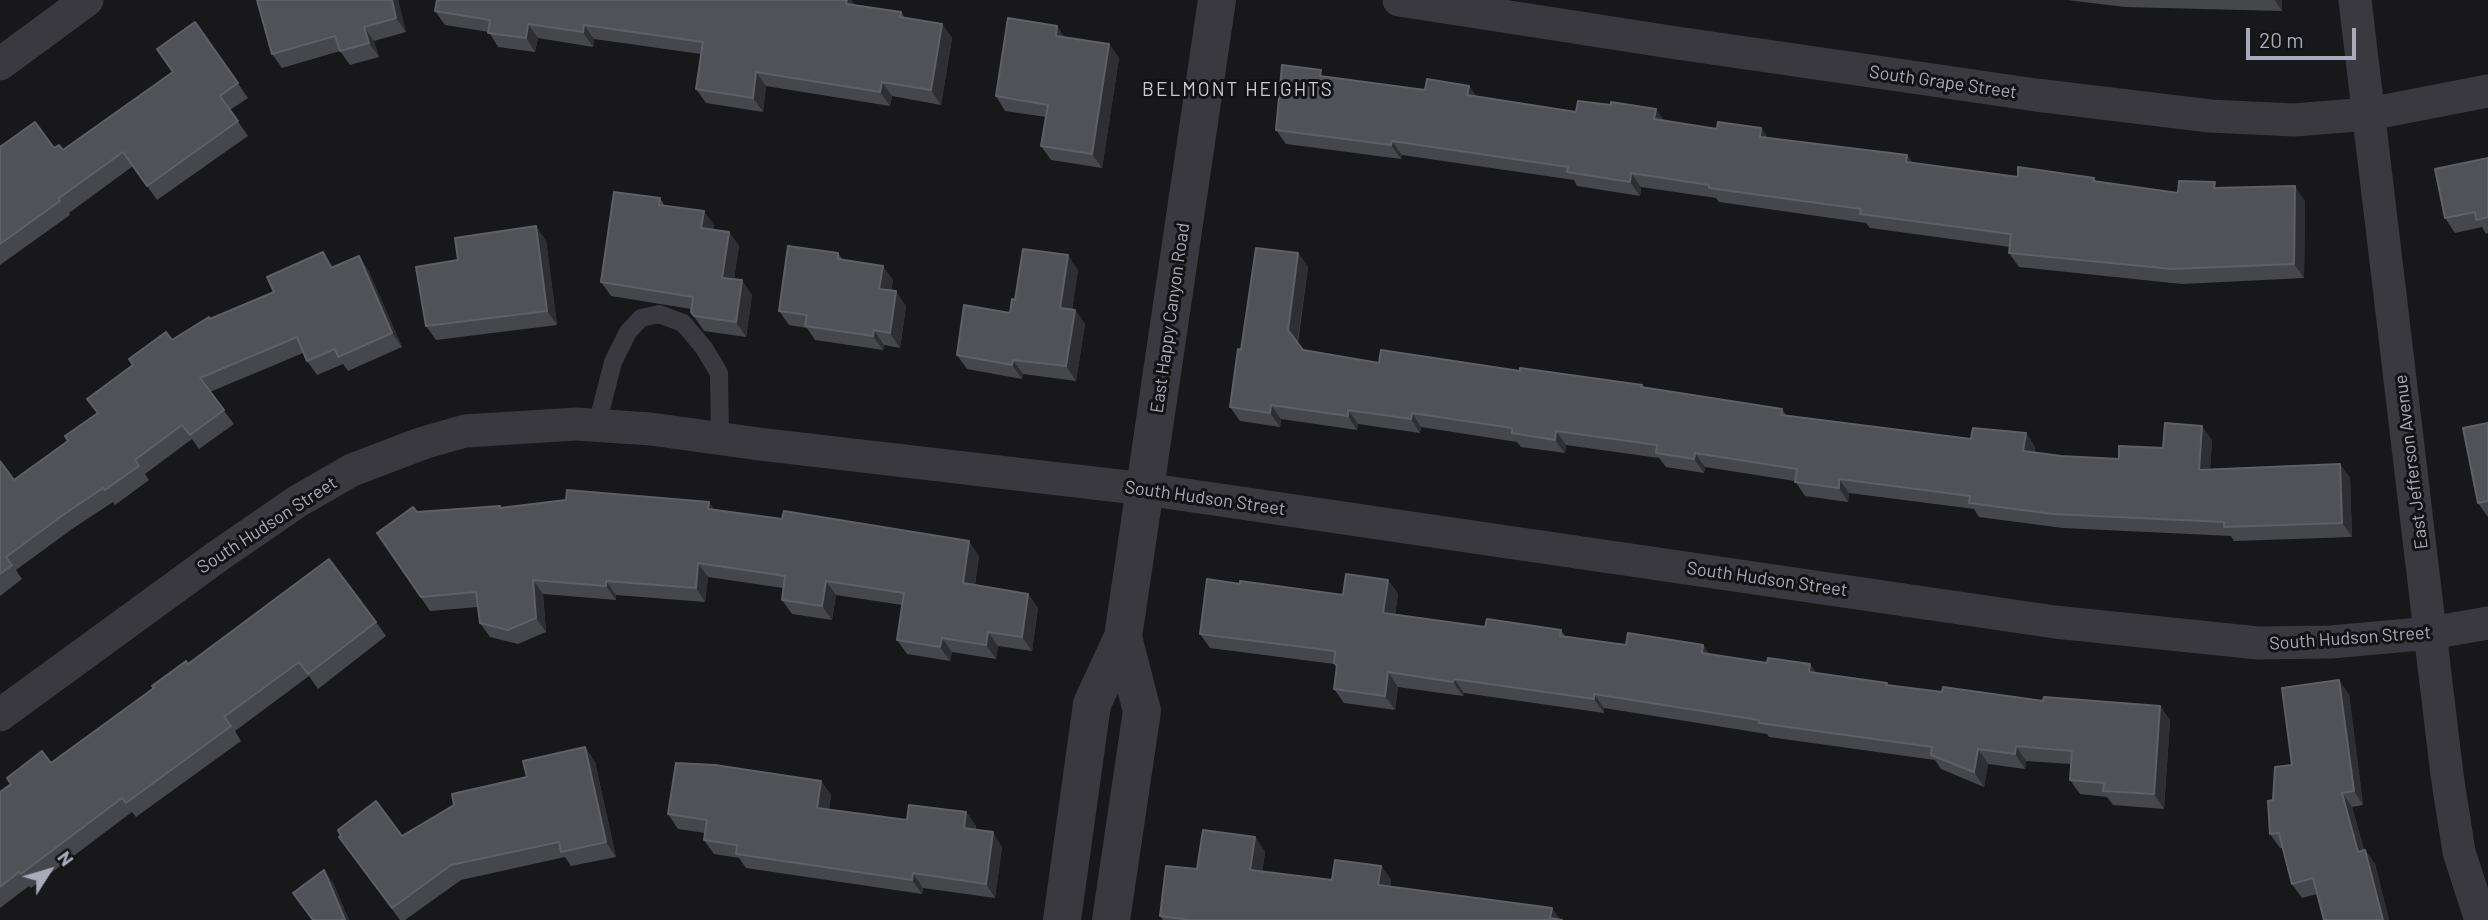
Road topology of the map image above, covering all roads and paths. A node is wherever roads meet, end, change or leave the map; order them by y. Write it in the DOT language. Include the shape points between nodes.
graph roads {
  1 [pos="88,0"];
  2 [pos="1217,0"];
  3 [pos="1399,0"];
  4 [pos="2354,0"];
  5 [pos="0,64"];
  6 [pos="2488,91"];
  7 [pos="2369,114"];
  8 [pos="597,425"];
  9 [pos="720,439"];
  10 [pos="1145,489"];
  11 [pos="2488,623"];
  12 [pos="2431,633"];
  13 [pos="1123,636"];
  14 [pos="0,715"];
  15 [pos="1062,920"];
  16 [pos="1111,920"];
  17 [pos="2481,920"];
  1 -- 5 [label="street"];
  2 -- 10 [label="street, East Happy Canyon Road"];
  3 -- 7 [label="street, South Grape Street" via="2210,117 2294,120"];
  4 -- 7 [label="street, East Jefferson Avenue"];
  6 -- 7 [label="street, South Grape Street"];
  7 -- 12 [label="street, East Jefferson Avenue"];
  8 -- 9 [label="street, South Hudson Street"];
  8 -- 9 [label="lane" via="614,362 628,332 641,318 659,314 683,323 719,373"];
  8 -- 14 [label="street, South Hudson Street" via="465,431 352,470 218,556"];
  9 -- 10 [label="street, South Hudson Street"];
  10 -- 12 [label="street, South Hudson Street" via="2054,622 2258,643"];
  10 -- 13 [label="street, East Happy Canyon Road"];
  11 -- 12 [label="street, South Hudson Street"];
  12 -- 17 [label="street, East Jefferson Avenue" via="2459,852"];
  13 -- 15 [label="street, East Happy Canyon Road" via="1092,704"];
  13 -- 16 [label="street, East Happy Canyon Road" via="1142,711"];
}
